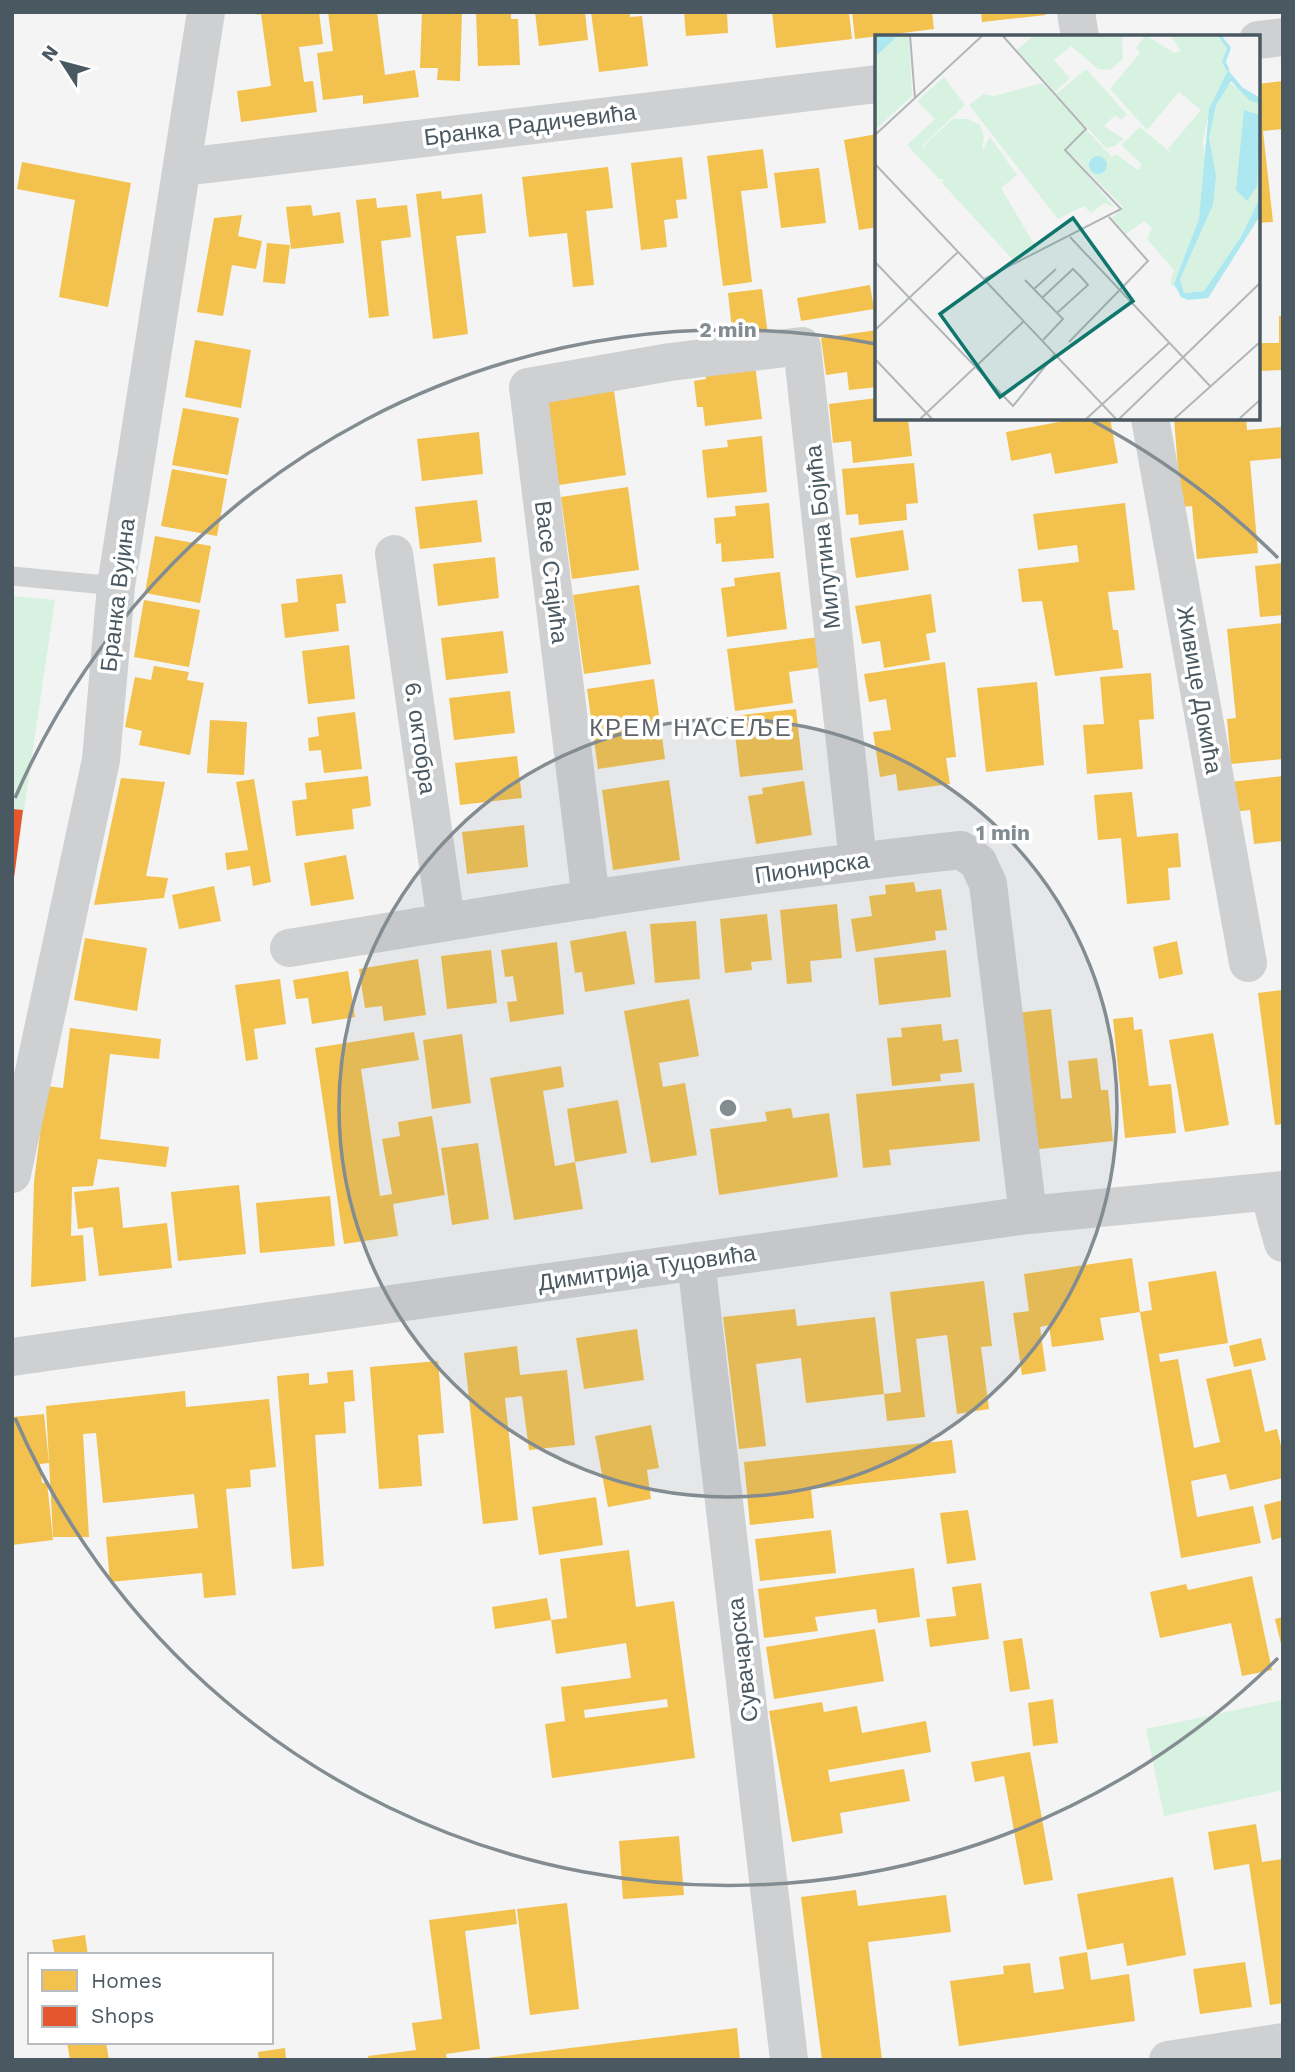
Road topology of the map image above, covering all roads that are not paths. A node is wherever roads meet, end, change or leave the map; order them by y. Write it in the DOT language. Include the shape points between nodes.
graph roads {
  1 [pos="206,12"];
  2 [pos="1076,12"];
  3 [pos="1080,35"];
  4 [pos="1283,37"];
  5 [pos="1260,40"];
  6 [pos="875,83"];
  7 [pos="183,167"];
  8 [pos="670,362"];
  9 [pos="1150,420"];
  10 [pos="394,554"];
  11 [pos="12,576"];
  12 [pos="117,586"];
  13 [pos="858,861"];
  14 [pos="591,900"];
  15 [pos="446,922"];
  16 [pos="289,948"];
  17 [pos="1248,963"];
  18 [pos="12,1174"];
  19 [pos="1276,1191"];
  20 [pos="1028,1215"];
  21 [pos="1283,1243"];
  22 [pos="696,1261"];
  23 [pos="12,1357"];
  24 [pos="1283,2042"];
  25 [pos="789,2060"];
  26 [pos="1168,2060"];
  1 -- 7 [label="street, Бранка Вујина"];
  2 -- 3 [label="street"];
  4 -- 5 [label="street"];
  6 -- 7 [label="street, Бранка Радичевића"];
  7 -- 12 [label="street, Бранка Вујина"];
  8 -- 13 [label="street, Милутина Бојића" via="802,346"];
  8 -- 14 [label="street, Васе Стајића" via="528,387"];
  9 -- 17 [label="street, Живице Докића"];
  10 -- 15 [label="street, 6. октобра"];
  11 -- 12 [label="lane"];
  12 -- 18 [label="street, Бранка Вујина" via="101,760"];
  13 -- 14 [label="street, Пионирска"];
  13 -- 20 [label="street, Пионирска" via="961,849 978,862 988,884"];
  14 -- 15 [label="street, Пионирска"];
  15 -- 16 [label="street, Пионирска"];
  19 -- 20 [label="street, Димитрија Туцовића"];
  19 -- 21 [label="street"];
  20 -- 22 [label="street, Димитрија Туцовића"];
  22 -- 23 [label="street, Димитрија Туцовића"];
  22 -- 25 [label="street, Сувачарска"];
  24 -- 26 [label="street"];
}
